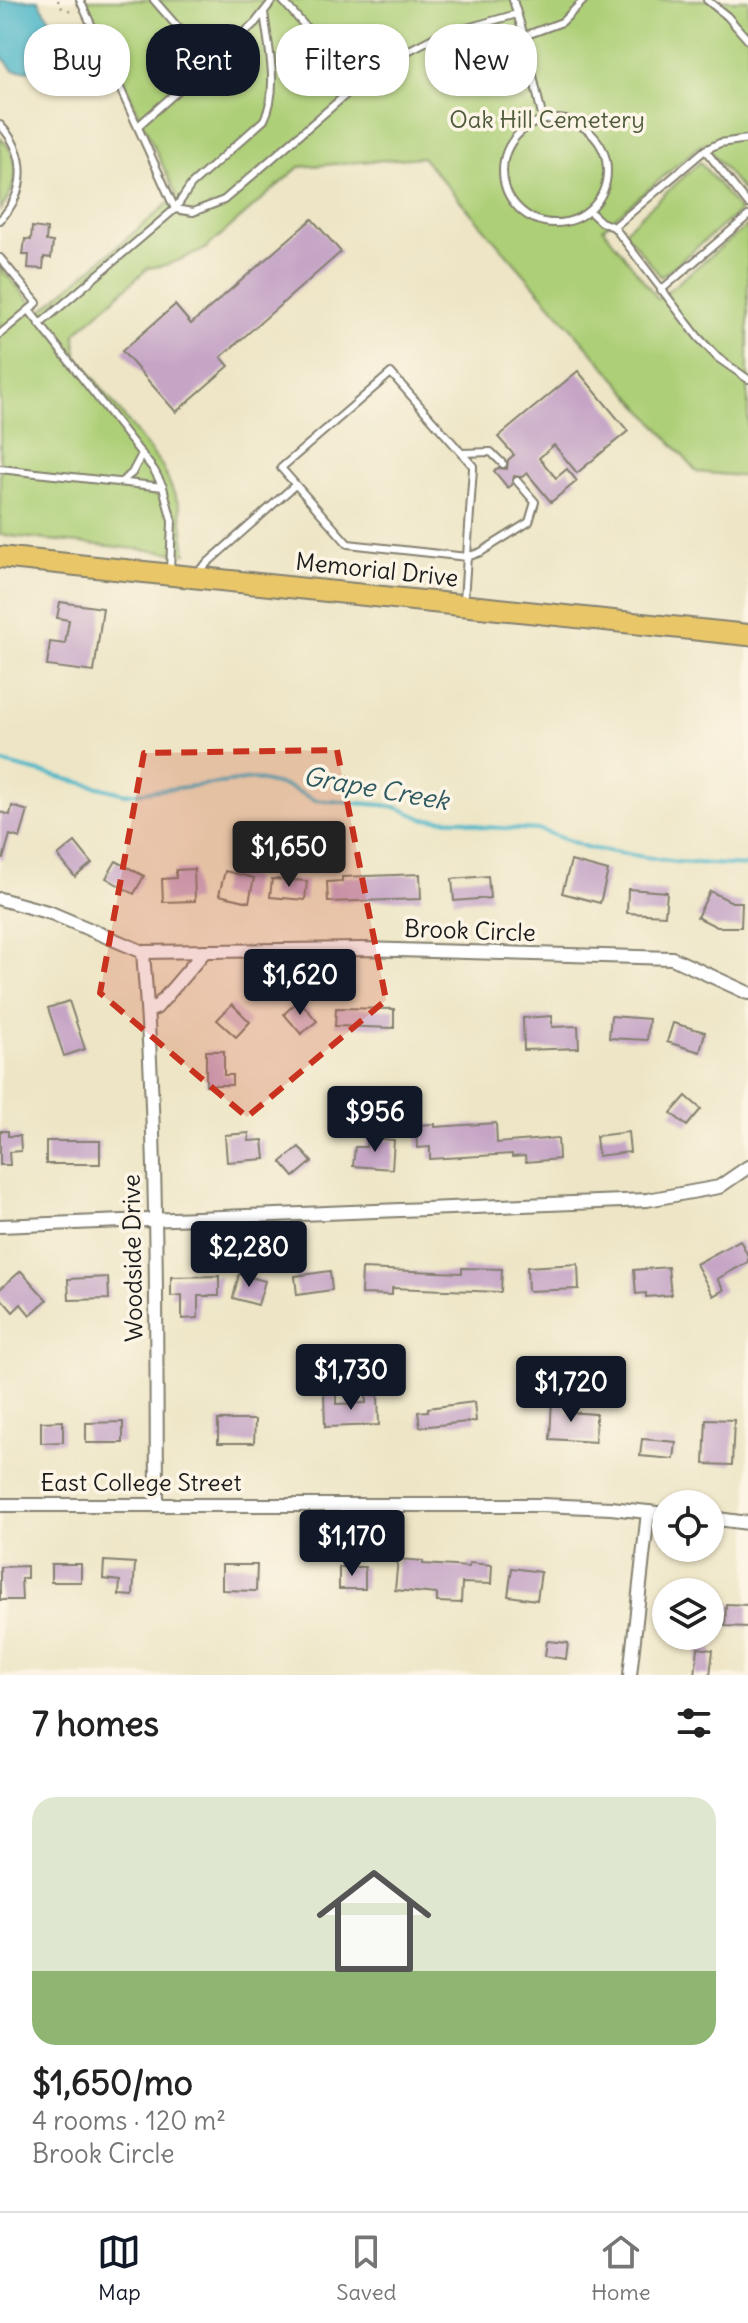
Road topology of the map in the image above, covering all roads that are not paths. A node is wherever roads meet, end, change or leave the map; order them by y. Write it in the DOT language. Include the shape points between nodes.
graph roads {
  1 [pos="80,0"];
  2 [pos="154,0"];
  3 [pos="273,0"];
  4 [pos="282,0"];
  5 [pos="513,0"];
  6 [pos="584,0"];
  7 [pos="707,0"];
  8 [pos="264,12"];
  9 [pos="517,14"];
  10 [pos="175,24"];
  11 [pos="251,24"];
  12 [pos="303,24"];
  13 [pos="520,24"];
  14 [pos="537,31"];
  15 [pos="748,40"];
  16 [pos="409,50"];
  17 [pos="537,93"];
  18 [pos="172,96"];
  19 [pos="344,96"];
  20 [pos="543,120"];
  21 [pos="0,125"];
  22 [pos="138,126"];
  23 [pos="748,139"];
  24 [pos="705,150"];
  25 [pos="748,204"];
  26 [pos="175,209"];
  27 [pos="589,211"];
  28 [pos="748,216"];
  29 [pos="0,220"];
  30 [pos="614,227"];
  31 [pos="0,258"];
  32 [pos="661,290"];
  33 [pos="29,310"];
  34 [pos="40,324"];
  35 [pos="0,334"];
  36 [pos="748,379"];
  37 [pos="462,453"];
  38 [pos="142,454"];
  39 [pos="503,464"];
  40 [pos="0,469"];
  41 [pos="517,481"];
  42 [pos="121,482"];
  43 [pos="295,485"];
  44 [pos="163,487"];
  45 [pos="0,557"];
  46 [pos="467,557"];
  47 [pos="170,574"];
  48 [pos="193,576"];
  49 [pos="464,603"];
  50 [pos="748,635"];
  51 [pos="0,899"];
  52 [pos="205,951"];
  53 [pos="143,952"];
  54 [pos="748,993"];
  55 [pos="148,1011"];
  56 [pos="748,1167"];
  57 [pos="155,1220"];
  58 [pos="0,1226"];
  59 [pos="157,1504"];
  60 [pos="0,1505"];
  61 [pos="648,1512"];
  62 [pos="652,1512"];
  63 [pos="724,1520"];
  64 [pos="748,1523"];
  65 [pos="630,1675"];
  1 -- 22 [label="lane"];
  2 -- 10 [label="lane"];
  3 -- 8 [label="lane"];
  4 -- 12 [label="lane"];
  5 -- 9 [label="lane"];
  6 -- 14 [label="lane" via="562,22"];
  7 -- 15 [label="lane"];
  8 -- 11 [label="lane"];
  8 -- 26 [label="lane" via="271,106 264,120 191,185"];
  9 -- 13 [label="lane"];
  9 -- 16 [label="lane" via="435,37"];
  17 -- 20 [label="lane"];
  18 -- 22 [label="lane"];
  19 -- 26 [label="lane" via="224,200 193,212"];
  20 -- 27 [label="lane" via="582,126 601,148 607,177"];
  20 -- 27 [label="lane" via="510,144 503,164 504,185 513,204 550,223"];
  21 -- 29 [label="lane" via="20,154 21,183"];
  22 -- 26 [label="lane"];
  23 -- 24 [label="lane"];
  24 -- 25 [label="lane"];
  24 -- 30 [label="lane"];
  26 -- 34 [label="lane"];
  27 -- 30 [label="lane"];
  28 -- 32 [label="lane"];
  30 -- 32 [label="lane"];
  31 -- 33 [label="lane" via="37,303"];
  32 -- 36 [label="lane" via="718,358"];
  33 -- 34 [label="lane"];
  33 -- 35 [label="lane"];
  34 -- 38 [label="lane"];
  37 -- 39 [label="lane" via="491,452"];
  37 -- 43 [label="lane" via="391,373 281,468"];
  37 -- 46 [label="lane" via="473,466"];
  38 -- 42 [label="lane"];
  38 -- 44 [label="lane"];
  40 -- 42 [label="lane"];
  41 -- 46 [label="lane" via="535,502 529,522"];
  42 -- 44 [label="lane"];
  43 -- 46 [label="lane" via="348,544"];
  43 -- 48 [label="lane"];
  44 -- 47 [label="lane" via="172,521"];
  45 -- 47 [label="main road, Memorial Drive"];
  46 -- 49 [label="lane"];
  47 -- 48 [label="main road, Memorial Drive"];
  48 -- 49 [label="main road, Memorial Drive"];
  49 -- 50 [label="main road, Memorial Drive"];
  51 -- 53 [label="street, Brook Circle" via="51,913"];
  52 -- 53 [label="street, Brook Circle"];
  52 -- 54 [label="street, Brook Circle" via="362,949 672,958"];
  52 -- 55 [label="street"];
  53 -- 55 [label="street, Woodside Drive"];
  55 -- 57 [label="street, Woodside Drive"];
  56 -- 57 [label="street" via="719,1187 647,1200"];
  57 -- 58 [label="street"];
  57 -- 59 [label="street, Woodside Drive"];
  59 -- 60 [label="street, East College Street"];
  59 -- 61 [label="street, East College Street" via="542,1505"];
  61 -- 62 [label="street, East College Street"];
  61 -- 65 [label="street"];
  63 -- 64 [label="street"];
}
